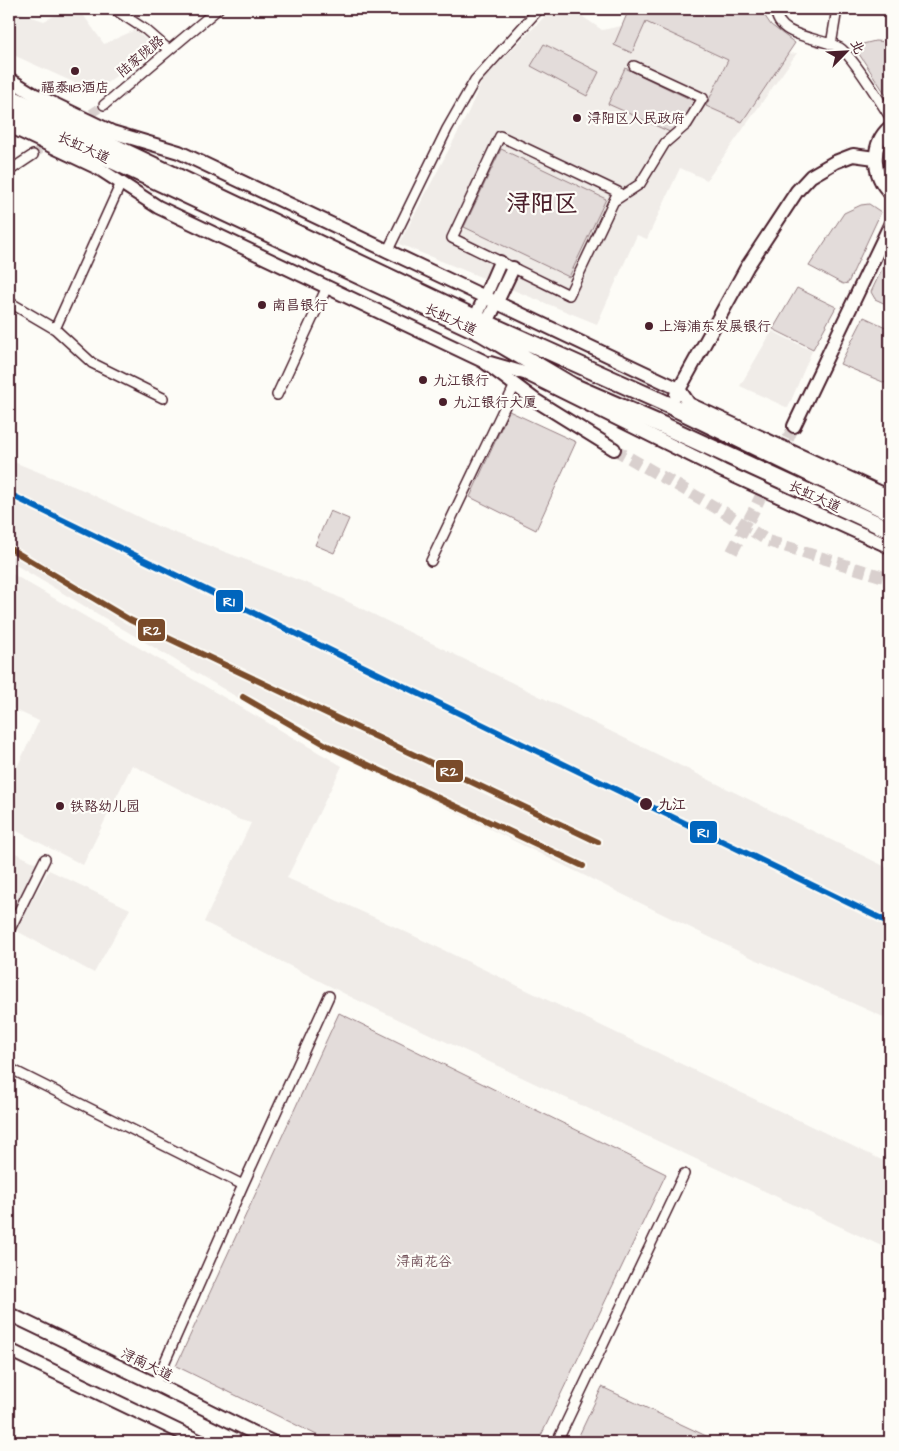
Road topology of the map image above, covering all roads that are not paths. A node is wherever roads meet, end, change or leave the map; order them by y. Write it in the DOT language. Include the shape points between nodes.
graph roads {
  1 [pos="114,9"];
  2 [pos="218,9"];
  3 [pos="540,9"];
  4 [pos="776,9"];
  5 [pos="837,9"];
  6 [pos="831,45"];
  7 [pos="169,50"];
  8 [pos="634,66"];
  9 [pos="9,79"];
  10 [pos="9,97"];
  11 [pos="104,105"];
  12 [pos="9,112"];
  13 [pos="890,125"];
  14 [pos="9,126"];
  15 [pos="33,154"];
  16 [pos="875,158"];
  17 [pos="9,171"];
  18 [pos="121,183"];
  19 [pos="890,192"];
  20 [pos="614,202"];
  21 [pos="890,225"];
  22 [pos="387,252"];
  23 [pos="500,262"];
  24 [pos="513,268"];
  25 [pos="327,287"];
  26 [pos="490,300"];
  27 [pos="9,302"];
  28 [pos="479,326"];
  29 [pos="56,329"];
  30 [pos="483,361"];
  31 [pos="525,373"];
  32 [pos="515,385"];
  33 [pos="572,386"];
  34 [pos="679,389"];
  35 [pos="277,395"];
  36 [pos="163,398"];
  37 [pos="671,406"];
  38 [pos="794,426"];
  39 [pos="614,449"];
  40 [pos="890,498"];
  41 [pos="890,512"];
  42 [pos="890,530"];
  43 [pos="890,547"];
  44 [pos="431,561"];
  45 [pos="45,859"];
  46 [pos="9,931"];
  47 [pos="329,996"];
  48 [pos="9,1068"];
  49 [pos="684,1174"];
  50 [pos="243,1185"];
  51 [pos="9,1314"];
  52 [pos="9,1350"];
  53 [pos="155,1384"];
  54 [pos="201,1442"];
  55 [pos="272,1442"];
  56 [pos="557,1442"];
  1 -- 7 [label="street"];
  2 -- 7 [label="street, 陆家陇路"];
  3 -- 22 [label="street" via="475,80"];
  4 -- 6 [label="street" via="780,24 789,30"];
  5 -- 6 [label="street"];
  6 -- 13 [label="street" via="841,48 850,57"];
  7 -- 11 [label="street, 陆家陇路"];
  8 -- 20 [label="street" via="702,98 687,124 665,143 640,184"];
  9 -- 22 [label="street" via="112,132 179,152"];
  10 -- 28 [label="highway, 长虹大道"];
  12 -- 28 [label="highway, 长虹大道"];
  13 -- 16 [label="street" via="879,141"];
  14 -- 18 [label="street" via="98,168"];
  15 -- 17 [label="street"];
  16 -- 19 [label="street" via="881,181"];
  16 -- 34 [label="street" via="853,155 835,162 811,176 797,191 747,268"];
  18 -- 25 [label="street" via="158,207"];
  18 -- 29 [label="street"];
  20 -- 23 [label="street" via="618,192 500,136 452,238"];
  20 -- 24 [label="street" via="569,295"];
  21 -- 38 [label="street"];
  22 -- 26 [label="street"];
  23 -- 24 [label="street"];
  23 -- 26 [label="street"];
  24 -- 26 [label="street"];
  25 -- 30 [label="street"];
  25 -- 35 [label="street"];
  26 -- 28 [label="street"];
  26 -- 34 [label="street"];
  27 -- 29 [label="street"];
  28 -- 33 [label="highway, 长虹大道"];
  28 -- 37 [label="highway, 长虹大道"];
  29 -- 36 [label="street" via="92,363"];
  30 -- 31 [label="street"];
  30 -- 32 [label="street"];
  31 -- 33 [label="street"];
  31 -- 43 [label="street"];
  32 -- 39 [label="street"];
  32 -- 44 [label="street"];
  33 -- 42 [label="highway, 长虹大道"];
  34 -- 37 [label="street"];
  34 -- 40 [label="street" via="689,404"];
  37 -- 41 [label="highway, 长虹大道"];
  45 -- 46 [label="street"];
  47 -- 50 [label="street"];
  48 -- 50 [label="street"];
  49 -- 56 [label="street"];
  50 -- 53 [label="street"];
  51 -- 53 [label="street, 浔南大道"];
  52 -- 54 [label="street"];
  53 -- 55 [label="street, 浔南大道"];
}
